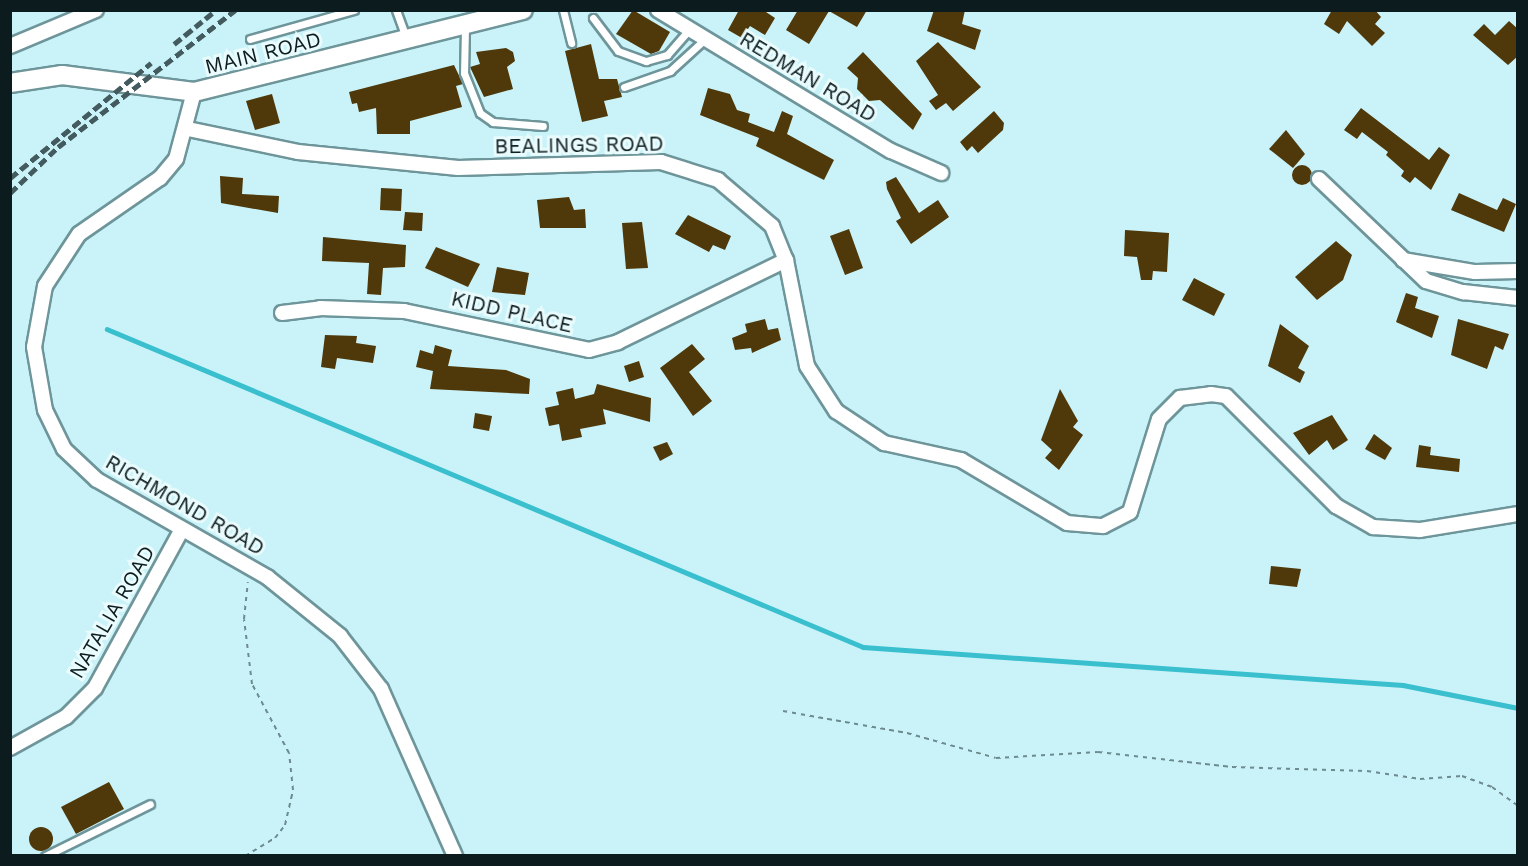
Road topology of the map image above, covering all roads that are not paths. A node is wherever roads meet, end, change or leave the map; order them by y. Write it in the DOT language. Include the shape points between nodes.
graph roads {
  1 [pos="96,10"];
  2 [pos="354,10"];
  3 [pos="396,10"];
  4 [pos="523,10"];
  5 [pos="563,10"];
  6 [pos="658,10"];
  7 [pos="593,18"];
  8 [pos="465,25"];
  9 [pos="688,30"];
  10 [pos="250,39"];
  11 [pos="407,39"];
  12 [pos="704,40"];
  13 [pos="571,44"];
  14 [pos="10,46"];
  15 [pos="10,83"];
  16 [pos="624,87"];
  17 [pos="194,92"];
  18 [pos="543,126"];
  19 [pos="188,129"];
  20 [pos="941,173"];
  21 [pos="1319,179"];
  22 [pos="786,260"];
  23 [pos="1403,260"];
  24 [pos="1518,270"];
  25 [pos="1518,298"];
  26 [pos="282,313"];
  27 [pos="1518,513"];
  28 [pos="182,529"];
  29 [pos="10,748"];
  30 [pos="150,804"];
  31 [pos="45,855"];
  32 [pos="455,855"];
  1 -- 14 [label="street"];
  2 -- 10 [label="lane"];
  3 -- 11 [label="lane"];
  4 -- 8 [label="main road, MAIN ROAD"];
  5 -- 13 [label="lane"];
  6 -- 9 [label="street, REDMAN ROAD"];
  7 -- 9 [label="lane" via="618,51 646,61 667,55"];
  8 -- 11 [label="main road, MAIN ROAD"];
  8 -- 18 [label="lane" via="464,73 480,113 493,122"];
  9 -- 12 [label="street, REDMAN ROAD"];
  11 -- 17 [label="main road, MAIN ROAD"];
  12 -- 16 [label="lane" via="670,71"];
  12 -- 20 [label="street, REDMAN ROAD" via="891,151"];
  15 -- 17 [label="main road, MAIN ROAD" via="62,75"];
  17 -- 19 [label="street, RICHMOND ROAD"];
  19 -- 22 [label="street, BEALINGS ROAD" via="298,152 458,168 636,162 682,166 718,180 763,214"];
  19 -- 28 [label="street, RICHMOND ROAD" via="176,159 160,178 79,234 58,261 36,316 34,347 45,410 64,449 97,480"];
  21 -- 23 [label="street"];
  22 -- 26 [label="street, KIDD PLACE" via="618,342 589,350 404,311 320,308"];
  22 -- 27 [label="street, BEALINGS ROAD" via="807,366 836,411 884,443 961,460 1067,524 1103,526 1130,512 1160,419 1180,398 1211,394 1226,396 1336,506 1373,527 1420,530"];
  23 -- 24 [label="street" via="1475,272"];
  23 -- 25 [label="street" via="1441,288"];
  28 -- 29 [label="street, NATALIA ROAD" via="95,688 66,717"];
  28 -- 32 [label="street, RICHMOND ROAD" via="250,567 318,613 362,660 398,723"];
  30 -- 31 [label="lane"];
}
